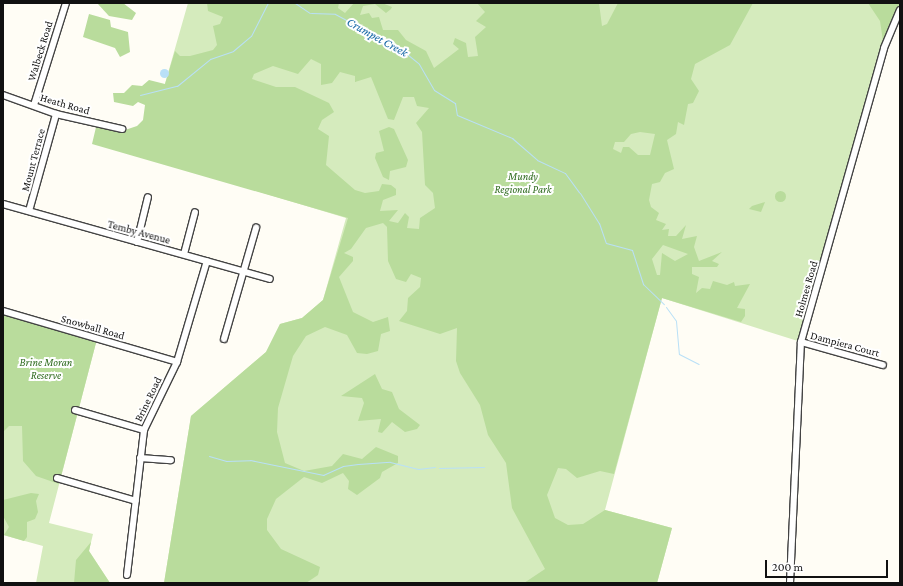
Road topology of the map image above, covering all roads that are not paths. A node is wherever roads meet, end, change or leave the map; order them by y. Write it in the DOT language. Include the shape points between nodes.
graph roads {
  1 [pos="66,3"];
  2 [pos="900,10"];
  3 [pos="3,95"];
  4 [pos="34,105"];
  5 [pos="56,114"];
  6 [pos="122,129"];
  7 [pos="148,197"];
  8 [pos="3,204"];
  9 [pos="29,211"];
  10 [pos="195,212"];
  11 [pos="256,228"];
  12 [pos="137,242"];
  13 [pos="184,254"];
  14 [pos="207,261"];
  15 [pos="244,271"];
  16 [pos="270,279"];
  17 [pos="3,311"];
  18 [pos="224,339"];
  19 [pos="801,342"];
  20 [pos="177,362"];
  21 [pos="883,365"];
  22 [pos="75,410"];
  23 [pos="144,430"];
  24 [pos="140,458"];
  25 [pos="171,460"];
  26 [pos="56,478"];
  27 [pos="136,500"];
  28 [pos="128,575"];
  29 [pos="790,583"];
  1 -- 4 [label="street, Walbeck Road"];
  2 -- 19 [label="street, Holmes Road" via="884,48"];
  3 -- 4 [label="street, Heath Road"];
  4 -- 5 [label="street, Heath Road"];
  5 -- 6 [label="street, Heath Road"];
  5 -- 9 [label="street, Mount Terrace"];
  7 -- 12 [label="street"];
  8 -- 9 [label="street, Temby Avenue"];
  9 -- 12 [label="street, Temby Avenue"];
  10 -- 13 [label="street"];
  11 -- 15 [label="street"];
  12 -- 13 [label="street, Temby Avenue"];
  13 -- 14 [label="street, Temby Avenue"];
  14 -- 15 [label="street, Temby Avenue"];
  14 -- 20 [label="street, Brine Road"];
  15 -- 16 [label="street, Temby Avenue"];
  15 -- 18 [label="street"];
  17 -- 20 [label="street, Snowball Road"];
  19 -- 21 [label="street, Dampiera Court"];
  19 -- 29 [label="street, Holmes Road"];
  20 -- 23 [label="street, Brine Road"];
  22 -- 23 [label="street"];
  23 -- 24 [label="street, Brine Road"];
  24 -- 25 [label="street"];
  24 -- 27 [label="street, Brine Road"];
  26 -- 27 [label="street"];
  27 -- 28 [label="street, Brine Road"];
}
